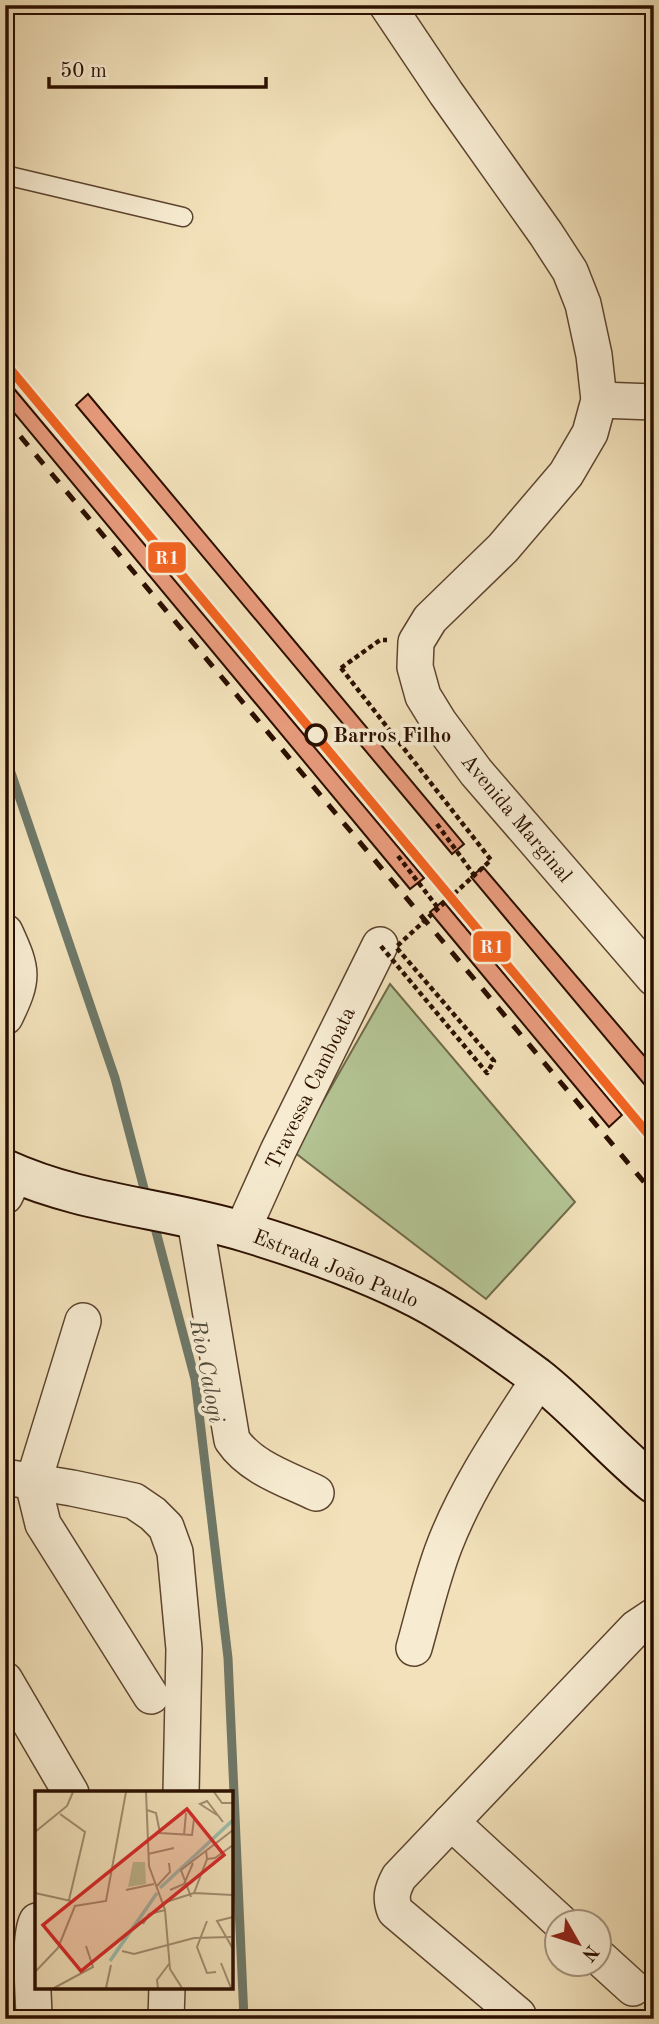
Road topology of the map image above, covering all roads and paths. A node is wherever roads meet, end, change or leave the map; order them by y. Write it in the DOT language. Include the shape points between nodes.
graph roads {
  1 [pos="387,5"];
  2 [pos="5,175"];
  3 [pos="183,217"];
  4 [pos="599,400"];
  5 [pos="654,402"];
  6 [pos="416,642"];
  7 [pos="437,824"];
  8 [pos="398,856"];
  9 [pos="474,875"];
  10 [pos="438,908"];
  11 [pos="5,932"];
  12 [pos="380,946"];
  13 [pos="654,978"];
  14 [pos="5,1017"];
  15 [pos="9,1179"];
  16 [pos="185,1218"];
  17 [pos="242,1231"];
  18 [pos="83,1321"];
  19 [pos="539,1379"];
  20 [pos="19,1480"];
  21 [pos="654,1484"];
  22 [pos="316,1493"];
  23 [pos="654,1616"];
  24 [pos="414,1648"];
  25 [pos="5,1680"];
  26 [pos="151,1696"];
  27 [pos="70,1791"];
  28 [pos="181,1791"];
  29 [pos="452,1822"];
  30 [pos="546,1909"];
  31 [pos="25,1938"];
  32 [pos="614,1971"];
  33 [pos="633,1988"];
  34 [pos="167,1989"];
  35 [pos="517,2015"];
  36 [pos="34,2019"];
  37 [pos="166,2019"];
  1 -- 4 [label="street" via="570,271 583,304"];
  2 -- 3 [label="lane"];
  4 -- 5 [label="street"];
  4 -- 6 [label="street" via="590,433 566,474 503,548 430,619"];
  6 -- 9 [label="path, bridge" via="380,640 341,668 491,860"];
  6 -- 13 [label="street, Avenida Marginal" via="415,667 423,696 439,722 476,772"];
  7 -- 9 [label="path"];
  8 -- 10 [label="path"];
  9 -- 10 [label="path, bridge"];
  10 -- 12 [label="path, bridge" via="396,947 495,1061 487,1073"];
  11 -- 14 [label="street" via="20,968 20,981"];
  12 -- 17 [label="street, Travessa Camboata"];
  15 -- 16 [label="main road, Estrada João Paulo"];
  16 -- 17 [label="main road, Estrada João Paulo"];
  16 -- 22 [label="street" via="232,1440 251,1461"];
  17 -- 19 [label="main road, Estrada João Paulo" via="307,1252 431,1306"];
  18 -- 20 [label="street"];
  19 -- 21 [label="main road, Estrada João Paulo"];
  19 -- 24 [label="street" via="465,1500 445,1545"];
  20 -- 26 [label="street"];
  20 -- 28 [label="street" via="134,1502 166,1527 175,1552 184,1649"];
  23 -- 29 [label="street" via="636,1628"];
  25 -- 27 [label="street"];
  29 -- 30 [label="street"];
  29 -- 35 [label="street" via="399,1877 391,1900 395,1911"];
  31 -- 36 [label="street"];
  32 -- 33 [label="street"];
  34 -- 37 [label="street"];
}
